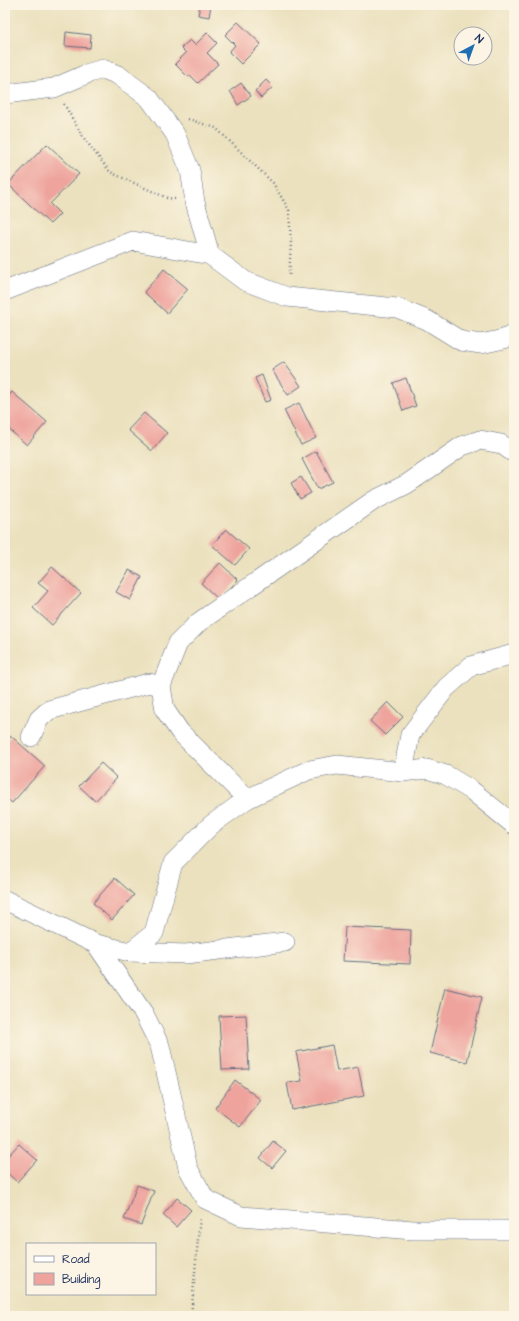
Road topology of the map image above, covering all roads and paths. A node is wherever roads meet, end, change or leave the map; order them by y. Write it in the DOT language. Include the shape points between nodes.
graph roads {
  1 [pos="54,88"];
  2 [pos="5,94"];
  3 [pos="163,115"];
  4 [pos="195,202"];
  5 [pos="210,255"];
  6 [pos="5,291"];
  7 [pos="287,297"];
  8 [pos="514,334"];
  9 [pos="514,453"];
  10 [pos="514,654"];
  11 [pos="161,686"];
  12 [pos="31,737"];
  13 [pos="403,772"];
  14 [pos="247,799"];
  15 [pos="514,825"];
  16 [pos="5,900"];
  17 [pos="285,942"];
  18 [pos="96,944"];
  19 [pos="130,952"];
  20 [pos="205,1199"];
  21 [pos="514,1230"];
  22 [pos="191,1316"];
  1 -- 2 [label="street"];
  1 -- 3 [label="street" via="103,69 118,75 149,98"];
  1 -- 4 [label="path" via="84,137 110,172 167,198"];
  3 -- 4 [label="street" via="175,134 190,170"];
  3 -- 7 [label="path" via="193,119 216,128 273,183 289,210 291,243"];
  4 -- 5 [label="street"];
  5 -- 6 [label="street" via="134,241"];
  5 -- 7 [label="street" via="246,281"];
  7 -- 8 [label="street" via="396,308 428,320 461,341 481,344"];
  9 -- 11 [label="street" via="501,444 480,440 462,446 407,484 373,502 199,622 178,642"];
  10 -- 13 [label="street" via="471,666 446,688 410,735"];
  11 -- 12 [label="street" via="149,683 49,710 38,718"];
  11 -- 14 [label="street" via="165,710 180,732"];
  13 -- 14 [label="street" via="337,765 308,770"];
  13 -- 15 [label="street" via="427,769 446,775 471,790"];
  14 -- 19 [label="street" via="211,825 173,863 154,933"];
  16 -- 18 [label="street"];
  17 -- 19 [label="street" via="186,954"];
  18 -- 19 [label="street"];
  18 -- 20 [label="street" via="144,1014 160,1046 188,1168"];
  20 -- 21 [label="street" via="241,1216 413,1230"];
  20 -- 22 [label="path" via="198,1221"];
}
